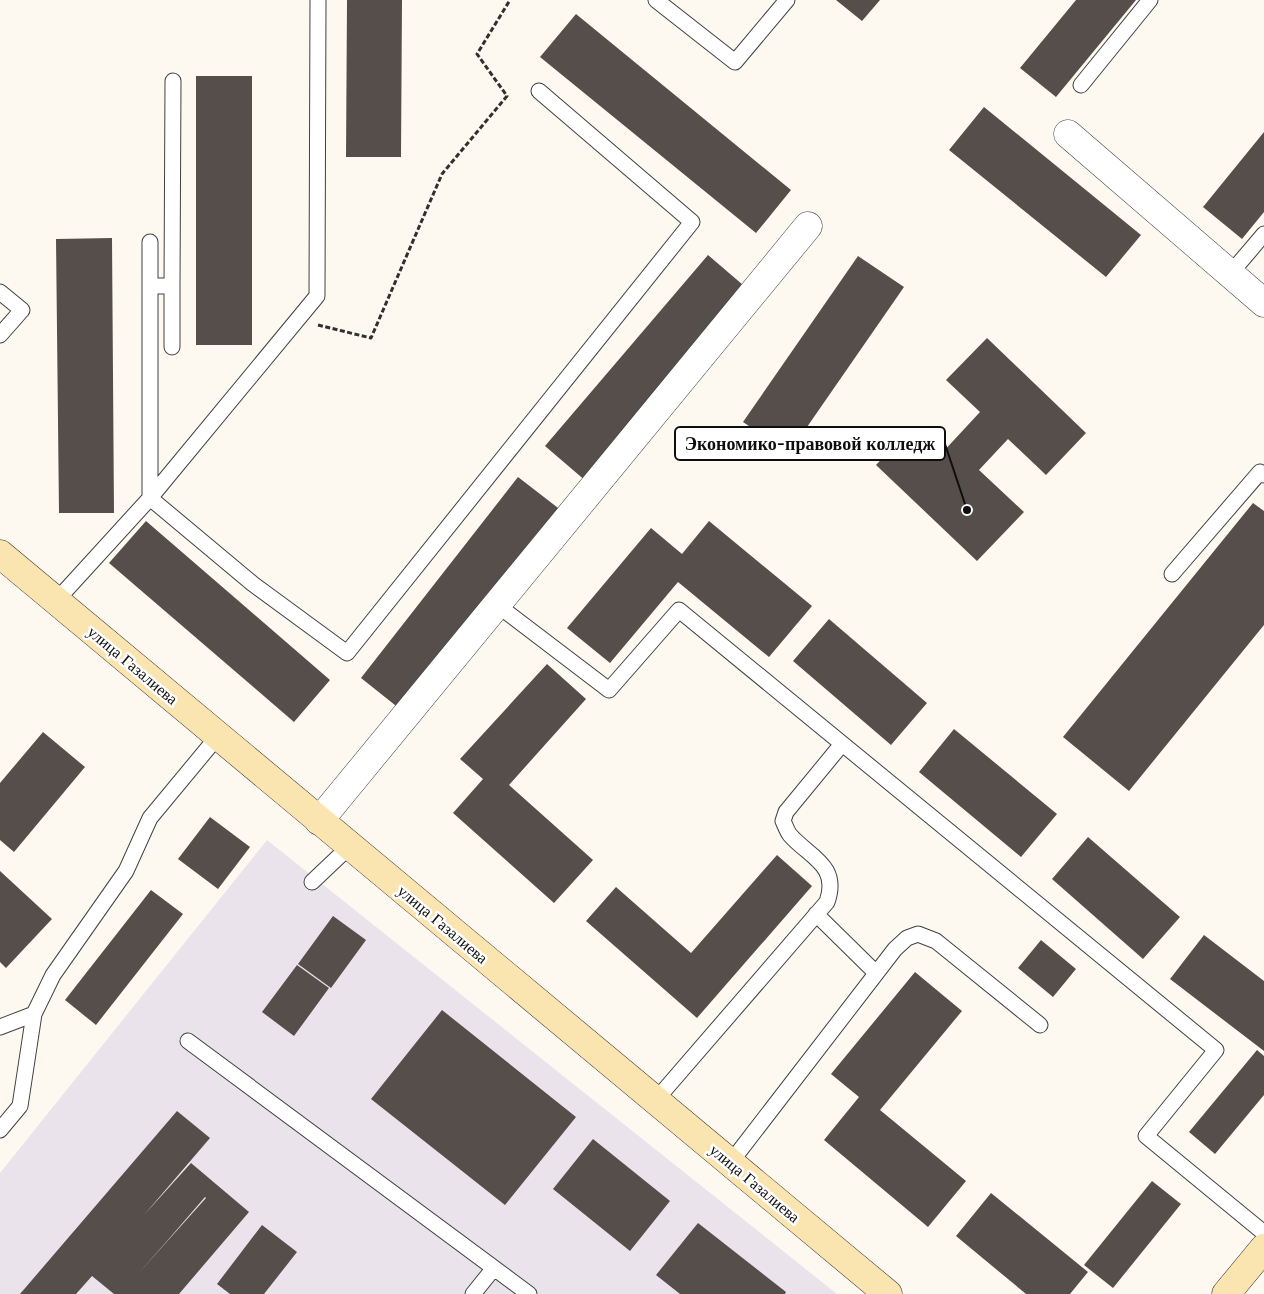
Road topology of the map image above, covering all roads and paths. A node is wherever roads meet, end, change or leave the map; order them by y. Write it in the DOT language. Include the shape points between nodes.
graph roads {
  1 [pos="318,0"];
  2 [pos="510,0"];
  3 [pos="656,0"];
  4 [pos="787,0"];
  5 [pos="1150,0"];
  6 [pos="173,81"];
  7 [pos="1081,85"];
  8 [pos="539,91"];
  9 [pos="1068,134"];
  10 [pos="808,226"];
  11 [pos="1264,234"];
  12 [pos="150,242"];
  13 [pos="1230,274"];
  14 [pos="150,286"];
  15 [pos="172,286"];
  16 [pos="0,292"];
  17 [pos="1264,303"];
  18 [pos="298,320"];
  19 [pos="0,335"];
  20 [pos="172,347"];
  21 [pos="1264,475"];
  22 [pos="150,498"];
  23 [pos="0,554"];
  24 [pos="1172,574"];
  25 [pos="56,601"];
  26 [pos="496,604"];
  27 [pos="218,736"];
  28 [pos="842,744"];
  29 [pos="319,820"];
  30 [pos="350,846"];
  31 [pos="312,882"];
  32 [pos="816,914"];
  33 [pos="876,973"];
  34 [pos="34,1014"];
  35 [pos="1040,1025"];
  36 [pos="0,1027"];
  37 [pos="188,1041"];
  38 [pos="654,1101"];
  39 [pos="0,1130"];
  40 [pos="730,1162"];
  41 [pos="1264,1233"];
  42 [pos="1264,1248"];
  43 [pos="494,1268"];
  44 [pos="473,1294"];
  45 [pos="530,1294"];
  46 [pos="888,1294"];
  47 [pos="1226,1294"];
  1 -- 18 [label="lane" via="318,296"];
  2 -- 18 [label="path" via="477,54 507,96 442,174 371,338"];
  3 -- 4 [label="lane" via="735,62"];
  5 -- 7 [label="lane"];
  6 -- 15 [label="lane"];
  8 -- 22 [label="lane" via="692,222 347,653 253,584"];
  9 -- 13 [label="street"];
  10 -- 26 [label="street"];
  11 -- 13 [label="lane"];
  12 -- 14 [label="lane"];
  13 -- 17 [label="street"];
  14 -- 15 [label="lane"];
  14 -- 22 [label="lane"];
  15 -- 20 [label="lane"];
  16 -- 19 [label="lane" via="22,310"];
  18 -- 22 [label="lane"];
  21 -- 24 [label="lane" via="1260,472"];
  22 -- 25 [label="lane"];
  23 -- 25 [label="main road, улица Газалиева"];
  25 -- 27 [label="main road, улица Газалиева"];
  26 -- 28 [label="lane" via="609,690 679,610"];
  26 -- 29 [label="street"];
  27 -- 29 [label="main road, улица Газалиева"];
  27 -- 34 [label="lane" via="150,818 126,872 53,974"];
  28 -- 32 [label="lane" via="786,812 783,821 790,834 823,864 830,893"];
  28 -- 41 [label="lane" via="1216,1050 1146,1136"];
  29 -- 30 [label="main road, улица Газалиева"];
  30 -- 31 [label="lane"];
  30 -- 38 [label="main road, улица Газалиева"];
  32 -- 33 [label="lane"];
  32 -- 38 [label="lane"];
  33 -- 35 [label="lane" via="894,949 906,938 918,934 936,941"];
  33 -- 40 [label="lane"];
  34 -- 36 [label="lane"];
  34 -- 39 [label="lane" via="20,1106"];
  37 -- 43 [label="lane"];
  38 -- 40 [label="main road, улица Газалиева"];
  40 -- 46 [label="main road, улица Газалиева"];
  42 -- 47 [label="main road"];
  43 -- 44 [label="lane"];
  43 -- 45 [label="lane"];
}
